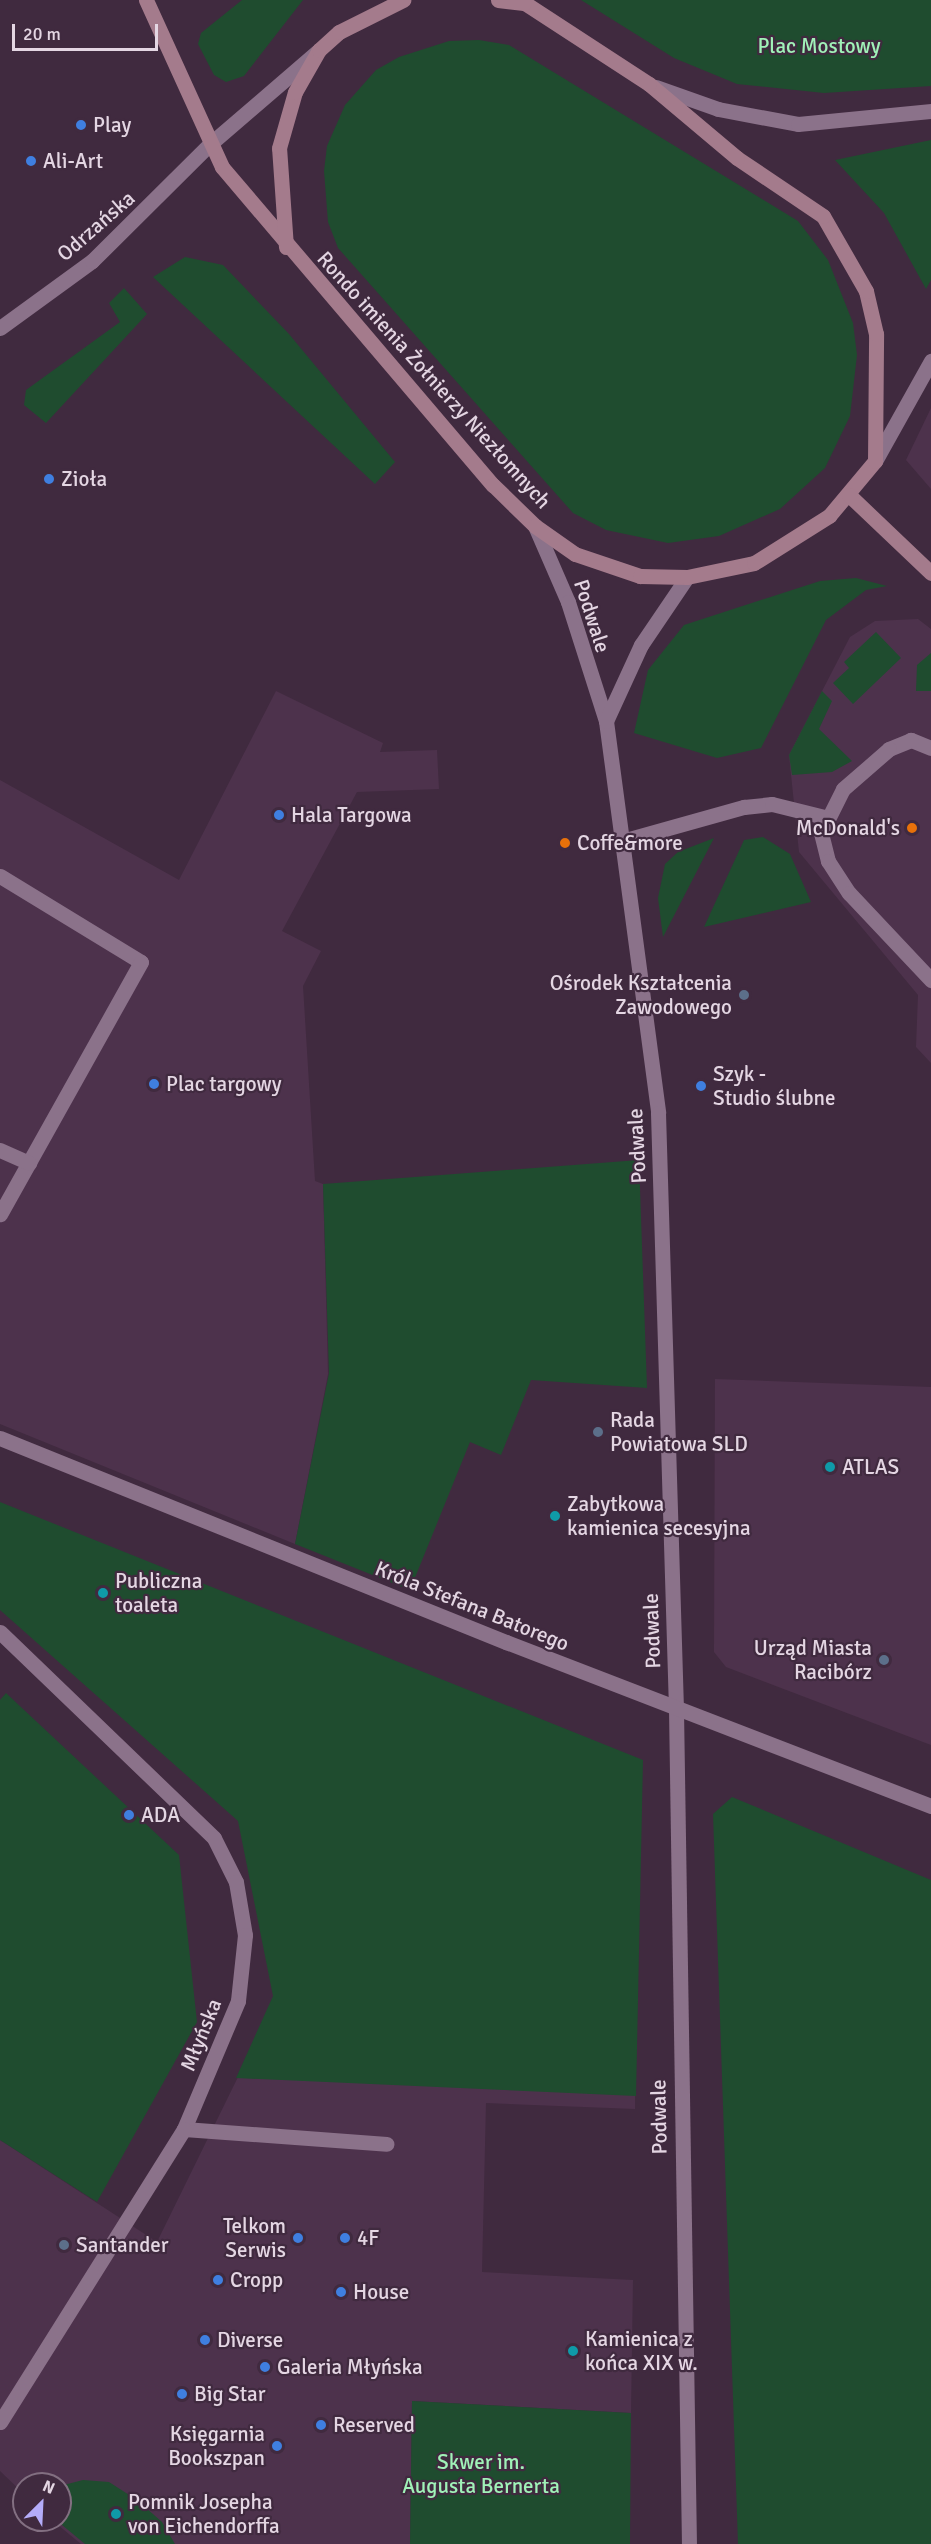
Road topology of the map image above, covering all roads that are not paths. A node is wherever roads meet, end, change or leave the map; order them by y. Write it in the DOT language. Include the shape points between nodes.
graph roads {
  1 [pos="146,0"];
  2 [pos="403,0"];
  3 [pos="498,0"];
  4 [pos="522,1"];
  5 [pos="319,50"];
  6 [pos="649,84"];
  7 [pos="931,111"];
  8 [pos="210,144"];
  9 [pos="286,247"];
  10 [pos="0,328"];
  11 [pos="931,361"];
  12 [pos="875,461"];
  13 [pos="849,495"];
  14 [pos="535,526"];
  15 [pos="931,573"];
  16 [pos="687,577"];
  17 [pos="606,721"];
  18 [pos="931,748"];
  19 [pos="824,817"];
  20 [pos="622,841"];
  21 [pos="0,876"];
  22 [pos="931,980"];
  23 [pos="0,1150"];
  24 [pos="28,1163"];
  25 [pos="0,1214"];
  26 [pos="0,1438"];
  27 [pos="3,1642"];
  28 [pos="676,1709"];
  29 [pos="931,1806"];
  30 [pos="184,2128"];
  31 [pos="386,2144"];
  32 [pos="0,2422"];
  33 [pos="689,2544"];
  1 -- 8 [label="main road"];
  2 -- 5 [label="main road, Rondo imienia Żołnierzy Niezłomnych" via="361,16"];
  3 -- 4 [label="main road"];
  4 -- 6 [label="main road"];
  5 -- 8 [label="street"];
  5 -- 9 [label="main road, Rondo imienia Żołnierzy Niezłomnych" via="295,92 279,148"];
  6 -- 7 [label="street" via="718,109 798,124"];
  6 -- 12 [label="main road" via="737,158 823,216 844,247 866,291 876,334"];
  8 -- 9 [label="main road"];
  8 -- 10 [label="street, Odrzańska" via="92,261"];
  9 -- 14 [label="main road, Rondo imienia Żołnierzy Niezłomnych"];
  11 -- 12 [label="street"];
  12 -- 13 [label="main road, Rondo imienia Żołnierzy Niezłomnych"];
  13 -- 15 [label="main road"];
  13 -- 16 [label="main road, Rondo imienia Żołnierzy Niezłomnych" via="809,532 772,554 739,567"];
  14 -- 16 [label="main road, Rondo imienia Żołnierzy Niezłomnych" via="575,554 607,568 640,576"];
  14 -- 17 [label="street, Podwale" via="568,602"];
  16 -- 17 [label="street, Podwale" via="641,645"];
  17 -- 20 [label="street, Podwale"];
  18 -- 19 [label="street" via="900,742 843,789"];
  19 -- 20 [label="street" via="772,804 744,807"];
  19 -- 22 [label="street" via="823,846 849,893"];
  20 -- 28 [label="street, Podwale" via="658,1113"];
  21 -- 24 [label="street" via="141,962"];
  23 -- 24 [label="street"];
  24 -- 25 [label="street"];
  26 -- 28 [label="street, Króla Stefana Batorego"];
  27 -- 30 [label="street, Młyńska" via="214,1838 228,1860 245,1935 238,2001"];
  28 -- 29 [label="street, Króla Stefana Batorego"];
  28 -- 33 [label="street, Podwale"];
  30 -- 31 [label="street"];
  30 -- 32 [label="street, Młyńska"];
}
